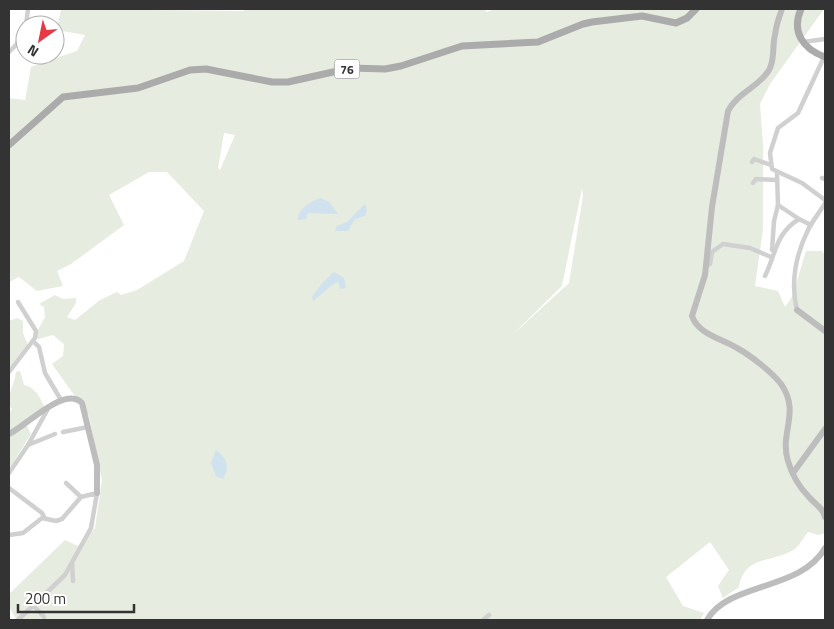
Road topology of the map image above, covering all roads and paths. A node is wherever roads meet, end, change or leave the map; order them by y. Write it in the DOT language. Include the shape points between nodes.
graph roads {
  1 [pos="696,9"];
  2 [pos="782,9"];
  3 [pos="801,9"];
  4 [pos="825,39"];
  5 [pos="802,42"];
  6 [pos="824,57"];
  7 [pos="9,145"];
  8 [pos="752,162"];
  9 [pos="771,165"];
  10 [pos="777,173"];
  11 [pos="777,180"];
  12 [pos="753,183"];
  13 [pos="825,203"];
  14 [pos="778,205"];
  15 [pos="799,219"];
  16 [pos="811,225"];
  17 [pos="772,255"];
  18 [pos="706,266"];
  19 [pos="765,276"];
  20 [pos="18,302"];
  21 [pos="797,310"];
  22 [pos="825,331"];
  23 [pos="33,340"];
  24 [pos="9,372"];
  25 [pos="61,400"];
  26 [pos="49,406"];
  27 [pos="88,427"];
  28 [pos="825,428"];
  29 [pos="63,432"];
  30 [pos="9,434"];
  31 [pos="55,434"];
  32 [pos="28,445"];
  33 [pos="9,473"];
  34 [pos="793,473"];
  35 [pos="66,483"];
  36 [pos="9,488"];
  37 [pos="97,493"];
  38 [pos="82,497"];
  39 [pos="44,517"];
  40 [pos="825,518"];
  41 [pos="9,535"];
  42 [pos="825,548"];
  43 [pos="72,563"];
  44 [pos="73,581"];
  45 [pos="33,605"];
  46 [pos="489,614"];
  47 [pos="44,618"];
  48 [pos="18,620"];
  49 [pos="484,620"];
  50 [pos="707,620"];
  1 -- 7 [label="main road, 76" via="676,23 642,16 592,22 538,42 462,46 401,66 351,68 288,82 272,82 206,69 190,70 138,88 63,97"];
  2 -- 18 [label="street" via="769,70 762,80 733,102 728,111"];
  3 -- 5 [label="main road" via="796,26"];
  4 -- 5 [label="street"];
  5 -- 6 [label="main road"];
  6 -- 9 [label="street" via="798,113 778,128 770,153"];
  8 -- 9 [label="street" via="754,159"];
  9 -- 10 [label="street"];
  10 -- 11 [label="street"];
  10 -- 13 [label="street" via="802,183"];
  11 -- 12 [label="street" via="756,179"];
  11 -- 14 [label="street"];
  13 -- 16 [label="street"];
  14 -- 15 [label="street"];
  14 -- 17 [label="street"];
  15 -- 16 [label="street"];
  15 -- 17 [label="street" via="786,226"];
  16 -- 21 [label="street" via="795,268"];
  17 -- 18 [label="street" via="724,244 712,252 710,264"];
  17 -- 19 [label="street"];
  18 -- 34 [label="street" via="693,309 694,322 703,331 739,349 780,382 792,408 785,444"];
  20 -- 23 [label="street" via="36,330"];
  21 -- 22 [label="street"];
  23 -- 24 [label="street"];
  23 -- 25 [label="street" via="39,347 45,373"];
  25 -- 26 [label="street"];
  25 -- 27 [label="street" via="82,403"];
  26 -- 30 [label="street"];
  26 -- 32 [label="street"];
  27 -- 29 [label="street"];
  27 -- 37 [label="street" via="97,465"];
  28 -- 34 [label="street"];
  31 -- 32 [label="street"];
  32 -- 33 [label="street"];
  34 -- 40 [label="street" via="798,485 819,506"];
  35 -- 38 [label="street"];
  36 -- 39 [label="street"];
  37 -- 38 [label="street"];
  37 -- 43 [label="street" via="91,528"];
  38 -- 39 [label="street" via="62,519 56,521"];
  39 -- 41 [label="street" via="23,533"];
  42 -- 50 [label="street" via="812,566 726,602"];
  43 -- 44 [label="street"];
  43 -- 45 [label="street" via="65,575"];
  45 -- 47 [label="street"];
  45 -- 48 [label="street"];
  46 -- 49 [label="street"];
}
